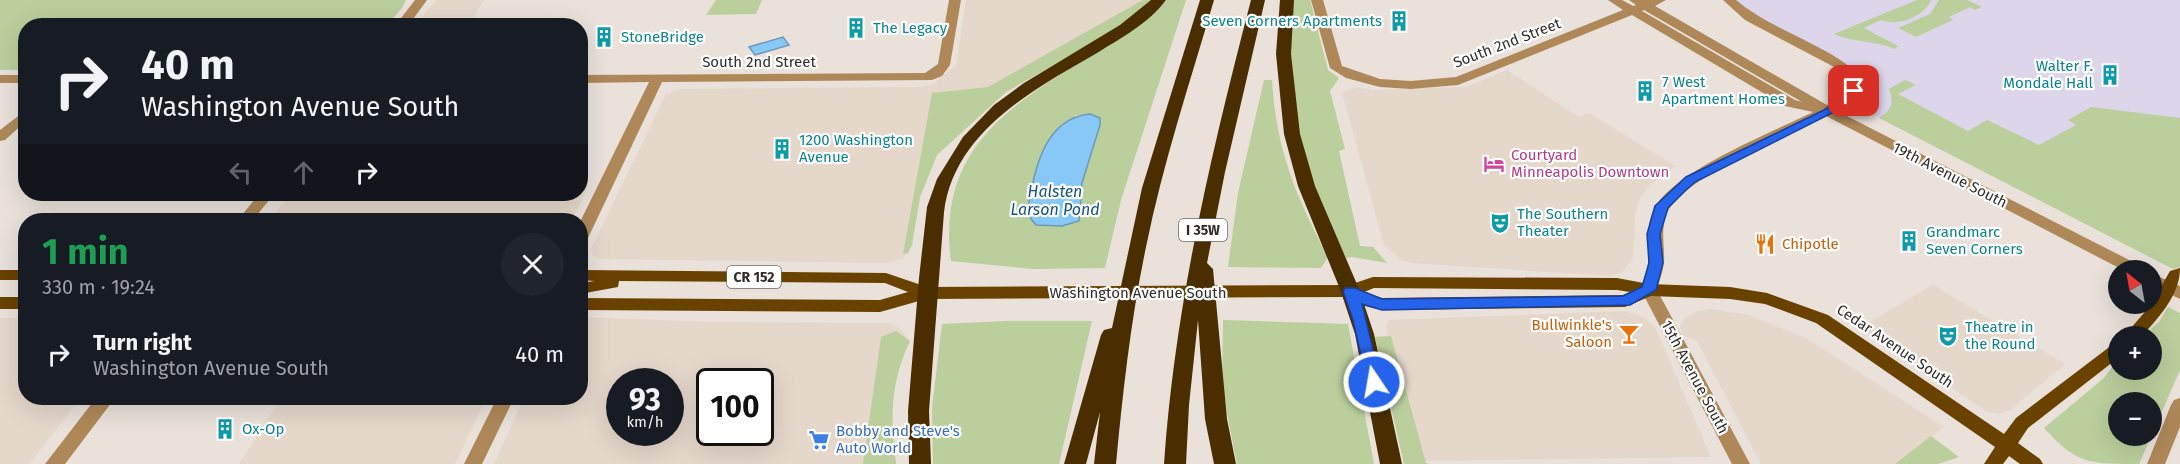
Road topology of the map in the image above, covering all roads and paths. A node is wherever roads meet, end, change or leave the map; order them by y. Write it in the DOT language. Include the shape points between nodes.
graph roads {
  1 [pos="421,0"];
  2 [pos="955,0"];
  3 [pos="1159,0"];
  4 [pos="1206,0"];
  5 [pos="1258,0"];
  6 [pos="1287,0"];
  7 [pos="1317,0"];
  8 [pos="1614,0"];
  9 [pos="1660,0"];
  10 [pos="1729,0"];
  11 [pos="1638,6"];
  12 [pos="407,18"];
  13 [pos="0,79"];
  14 [pos="18,79"];
  15 [pos="588,79"];
  16 [pos="657,79"];
  17 [pos="1828,112"];
  18 [pos="18,121"];
  19 [pos="0,136"];
  20 [pos="261,201"];
  21 [pos="251,213"];
  22 [pos="1205,219"];
  23 [pos="588,221"];
  24 [pos="1135,255"];
  25 [pos="2117,260"];
  26 [pos="2180,273"];
  27 [pos="0,275"];
  28 [pos="18,275"];
  29 [pos="588,275"];
  30 [pos="714,277"];
  31 [pos="2162,283"];
  32 [pos="588,287"];
  33 [pos="1649,290"];
  34 [pos="1350,291"];
  35 [pos="2180,292"];
  36 [pos="926,293"];
  37 [pos="0,303"];
  38 [pos="18,303"];
  39 [pos="588,304"];
  40 [pos="2141,326"];
  41 [pos="2108,357"];
  42 [pos="100,405"];
  43 [pos="502,405"];
  44 [pos="2180,405"];
  45 [pos="2007,445"];
  46 [pos="54,464"];
  47 [pos="473,464"];
  48 [pos="920,464"];
  49 [pos="1075,464"];
  50 [pos="1105,464"];
  51 [pos="1175,464"];
  52 [pos="1226,464"];
  53 [pos="1391,464"];
  54 [pos="1741,464"];
  55 [pos="1993,464"];
  56 [pos="2034,464"];
  57 [pos="2156,464"];
  1 -- 12 [label="street"];
  2 -- 16 [label="street, South 2nd Street" via="944,65 937,73 921,78"];
  3 -- 36 [label="highway" via="1117,33 1010,100 974,134 940,192"];
  4 -- 24 [label="highway"];
  5 -- 22 [label="highway, I 35W"];
  6 -- 34 [label="highway" via="1287,108 1315,208"];
  7 -- 11 [label="street, South 2nd Street" via="1336,68 1381,85 1458,81"];
  8 -- 11 [label="street, 19th Avenue South"];
  9 -- 11 [label="street"];
  10 -- 17 [label="street" via="1749,17 1850,71 1855,78 1854,91"];
  11 -- 17 [label="street, 19th Avenue South" via="1790,103"];
  13 -- 14 [label="street"];
  15 -- 16 [label="street, South 2nd Street"];
  16 -- 23 [label="street"];
  17 -- 25 [label="street, 19th Avenue South"];
  17 -- 33 [label="street" via="1691,180 1666,202 1654,234 1656,263"];
  18 -- 19 [label="street"];
  20 -- 21 [label="street"];
  22 -- 51 [label="highway, I 35W" via="1187,329"];
  22 -- 52 [label="highway" via="1209,348 1216,419"];
  24 -- 49 [label="highway"];
  24 -- 50 [label="highway"];
  26 -- 40 [label="main road"];
  27 -- 28 [label="main road"];
  29 -- 30 [label="main road, Washington Avenue South / CR 152"];
  30 -- 32 [label="main road"];
  30 -- 36 [label="main road, Washington Avenue South / CR 152" via="886,278"];
  31 -- 35 [label="street"];
  33 -- 34 [label="main road, Washington Avenue South / CR 152" via="1624,301 1382,304"];
  33 -- 45 [label="main road, Cedar Avenue South / CR 152" via="1694,290 1767,299 1822,319"];
  33 -- 54 [label="street, 15th Avenue South"];
  34 -- 36 [label="main road, Washington Avenue South / CR 152"];
  34 -- 53 [label="highway" via="1361,320"];
  36 -- 39 [label="main road, Washington Avenue South / CR 152" via="880,306"];
  36 -- 48 [label="highway" via="917,413"];
  37 -- 38 [label="main road"];
  41 -- 45 [label="main road" via="2022,423"];
  42 -- 46 [label="street"];
  43 -- 47 [label="street"];
  44 -- 57 [label="street"];
  45 -- 55 [label="main road"];
  45 -- 56 [label="main road, Cedar Avenue South / CR 152"];
}
